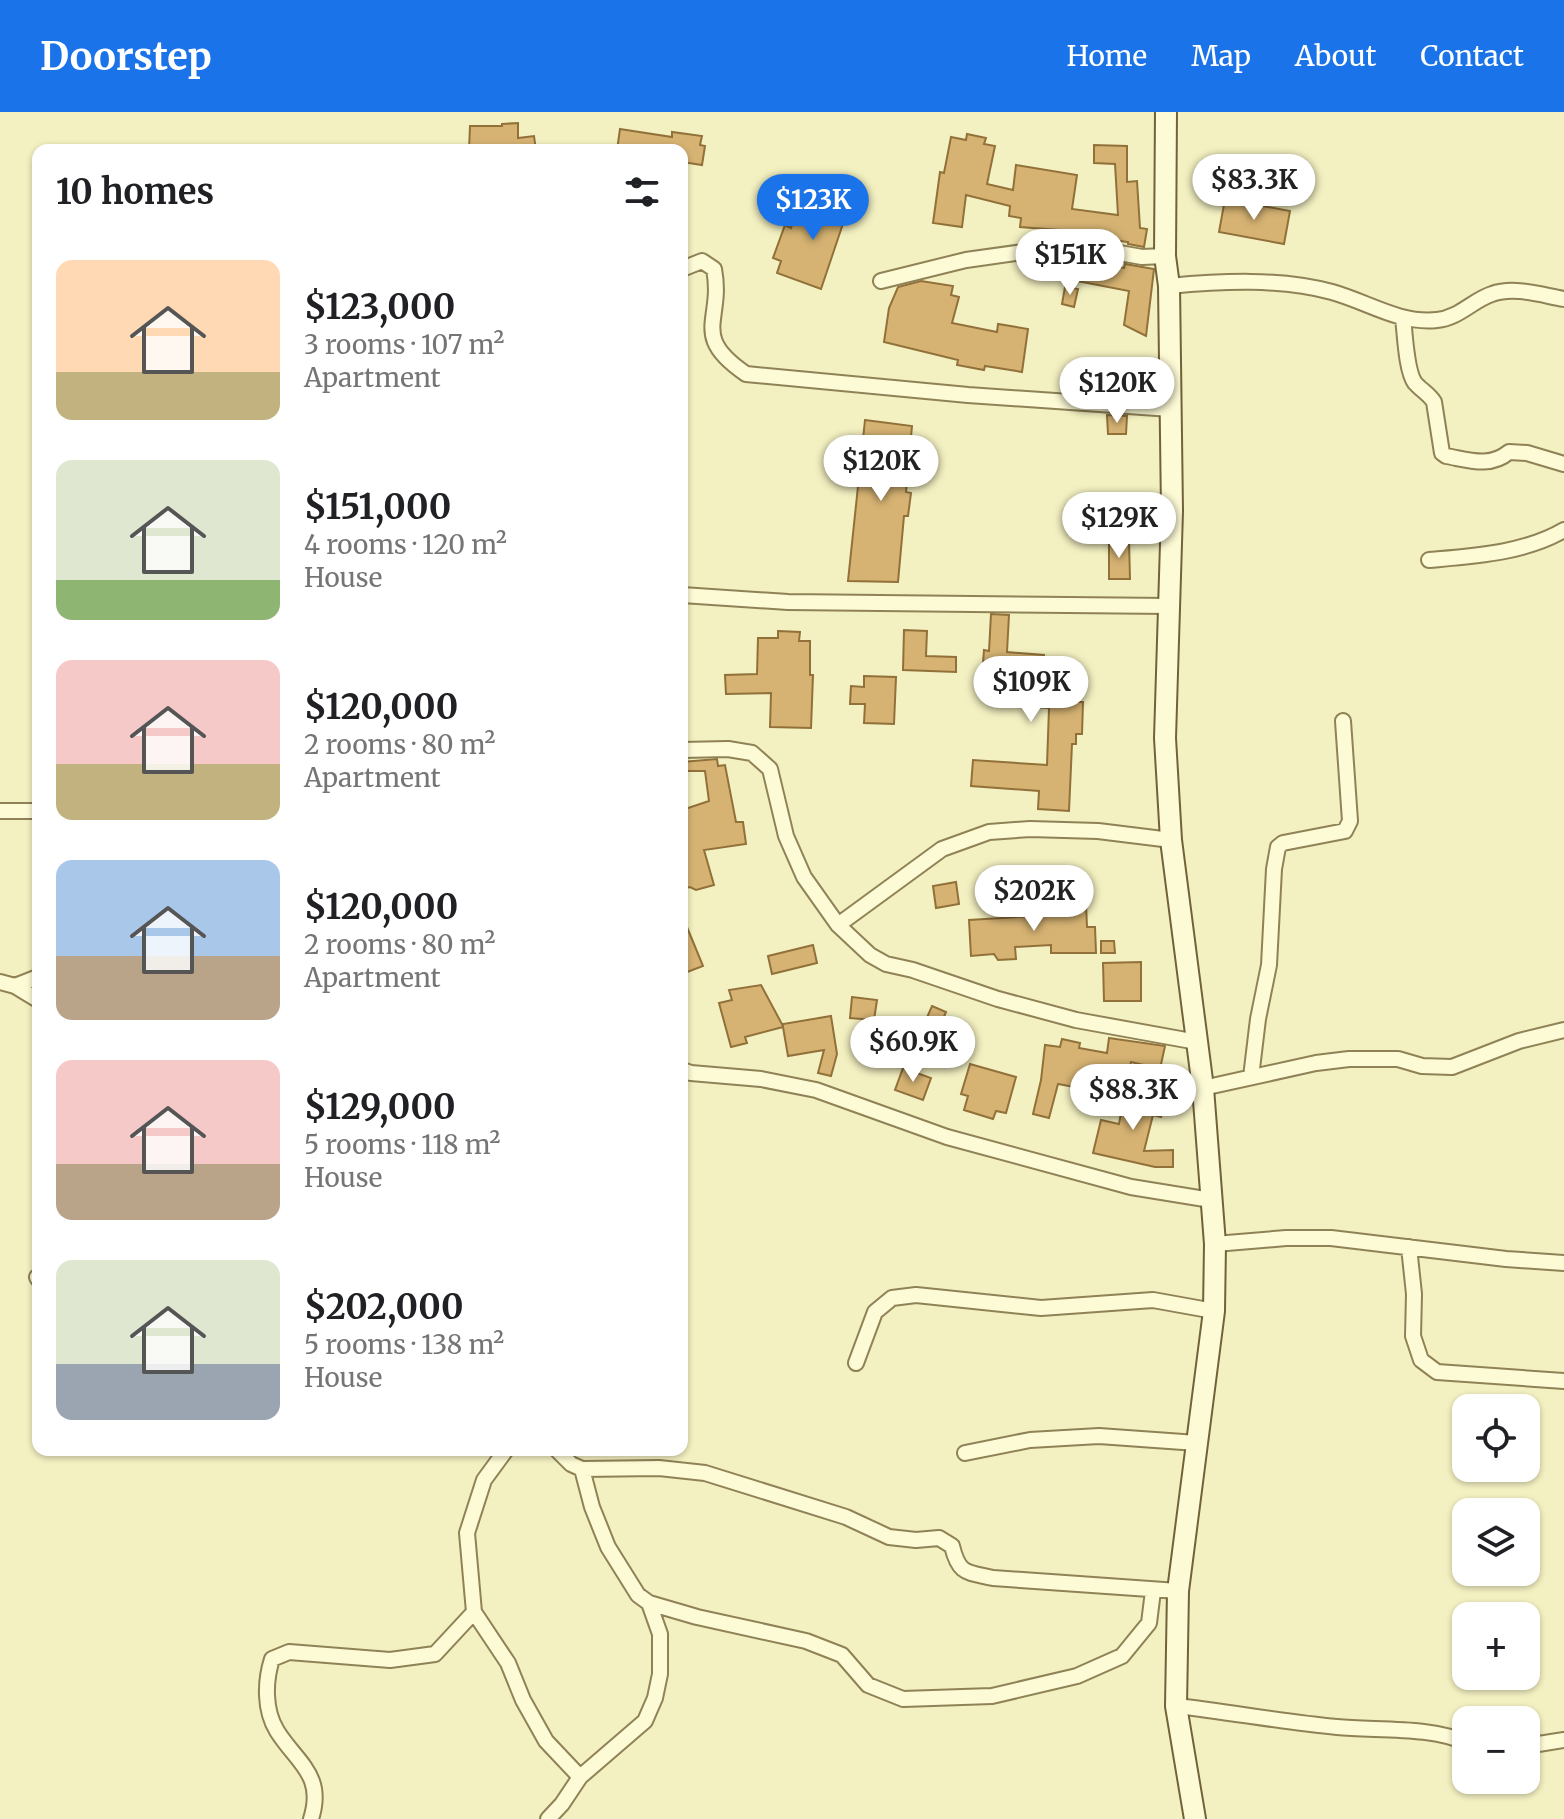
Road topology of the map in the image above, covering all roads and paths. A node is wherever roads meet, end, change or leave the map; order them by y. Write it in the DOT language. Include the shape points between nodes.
graph roads {
  1 [pos="1166,112"];
  2 [pos="1165,256"];
  3 [pos="688,267"];
  4 [pos="881,281"];
  5 [pos="1169,286"];
  6 [pos="1564,299"];
  7 [pos="1403,318"];
  8 [pos="1171,409"];
  9 [pos="1564,464"];
  10 [pos="1564,530"];
  11 [pos="1429,560"];
  12 [pos="688,595"];
  13 [pos="1170,606"];
  14 [pos="1343,721"];
  15 [pos="688,750"];
  16 [pos="0,811"];
  17 [pos="32,811"];
  18 [pos="1171,840"];
  19 [pos="838,925"];
  20 [pos="32,978"];
  21 [pos="7,984"];
  22 [pos="32,997"];
  23 [pos="1564,1030"];
  24 [pos="1197,1042"];
  25 [pos="688,1072"];
  26 [pos="1251,1077"];
  27 [pos="1203,1088"];
  28 [pos="1211,1200"];
  29 [pos="1215,1244"];
  30 [pos="1409,1247"];
  31 [pos="1564,1263"];
  32 [pos="1214,1311"];
  33 [pos="856,1363"];
  34 [pos="1564,1381"];
  35 [pos="1197,1443"];
  36 [pos="965,1453"];
  37 [pos="502,1456"];
  38 [pos="563,1456"];
  39 [pos="582,1469"];
  40 [pos="1153,1591"];
  41 [pos="1178,1591"];
  42 [pos="649,1603"];
  43 [pos="474,1612"];
  44 [pos="1176,1706"];
  45 [pos="1452,1739"];
  46 [pos="1564,1740"];
  47 [pos="1540,1744"];
  48 [pos="580,1777"];
  49 [pos="311,1819"];
  50 [pos="548,1819"];
  51 [pos="1195,1819"];
  1 -- 2 [label="street"];
  2 -- 4 [label="street" via="1023,252"];
  2 -- 5 [label="street"];
  3 -- 8 [label="street" via="702,261 714,269 711,335 726,360 746,374"];
  5 -- 7 [label="street" via="1269,283 1332,292"];
  5 -- 8 [label="street"];
  6 -- 7 [label="street" via="1514,291 1490,294 1465,311 1438,320"];
  7 -- 9 [label="street" via="1412,374 1434,402 1442,453 1489,463 1509,452 1527,453"];
  8 -- 13 [label="street"];
  10 -- 11 [label="street" via="1549,539 1485,554"];
  12 -- 13 [label="street" via="788,602"];
  13 -- 18 [label="street" via="1165,738"];
  14 -- 26 [label="street" via="1350,821 1345,831 1278,847 1269,965"];
  15 -- 19 [label="street" via="752,753 770,769 798,864"];
  16 -- 17 [label="street"];
  18 -- 19 [label="street" via="1098,831 989,832 942,849"];
  18 -- 24 [label="street"];
  19 -- 24 [label="street" via="886,964 1076,1020"];
  20 -- 21 [label="street"];
  21 -- 22 [label="street"];
  23 -- 26 [label="street" via="1452,1067 1349,1059"];
  24 -- 27 [label="street"];
  25 -- 28 [label="street" via="816,1090 947,1137 1131,1187"];
  26 -- 27 [label="street"];
  27 -- 28 [label="street"];
  28 -- 29 [label="street"];
  29 -- 30 [label="street" via="1331,1238"];
  29 -- 32 [label="street"];
  30 -- 31 [label="street"];
  30 -- 34 [label="street" via="1413,1336 1421,1360 1437,1372"];
  32 -- 33 [label="street" via="1153,1300 1041,1308 916,1295 892,1298 875,1312"];
  32 -- 35 [label="street"];
  35 -- 36 [label="street" via="1099,1436 1030,1440"];
  35 -- 41 [label="street"];
  37 -- 43 [label="street" via="484,1480 467,1533"];
  38 -- 39 [label="street"];
  39 -- 40 [label="street" via="705,1473 846,1517 889,1537 939,1538 952,1546 964,1572"];
  39 -- 42 [label="street" via="608,1547 638,1595"];
  40 -- 41 [label="street"];
  40 -- 42 [label="street" via="1149,1623 1122,1656 1077,1676 992,1696 903,1699 868,1685 842,1655 806,1641"];
  41 -- 44 [label="street"];
  42 -- 48 [label="street" via="660,1634 655,1698 645,1721"];
  43 -- 48 [label="street" via="508,1663 546,1741"];
  43 -- 49 [label="street" via="435,1654 390,1660 289,1652 272,1659 266,1693 276,1730 304,1764 313,1785"];
  44 -- 45 [label="street"];
  44 -- 51 [label="street"];
  46 -- 47 [label="street"];
  48 -- 50 [label="street"];
}
